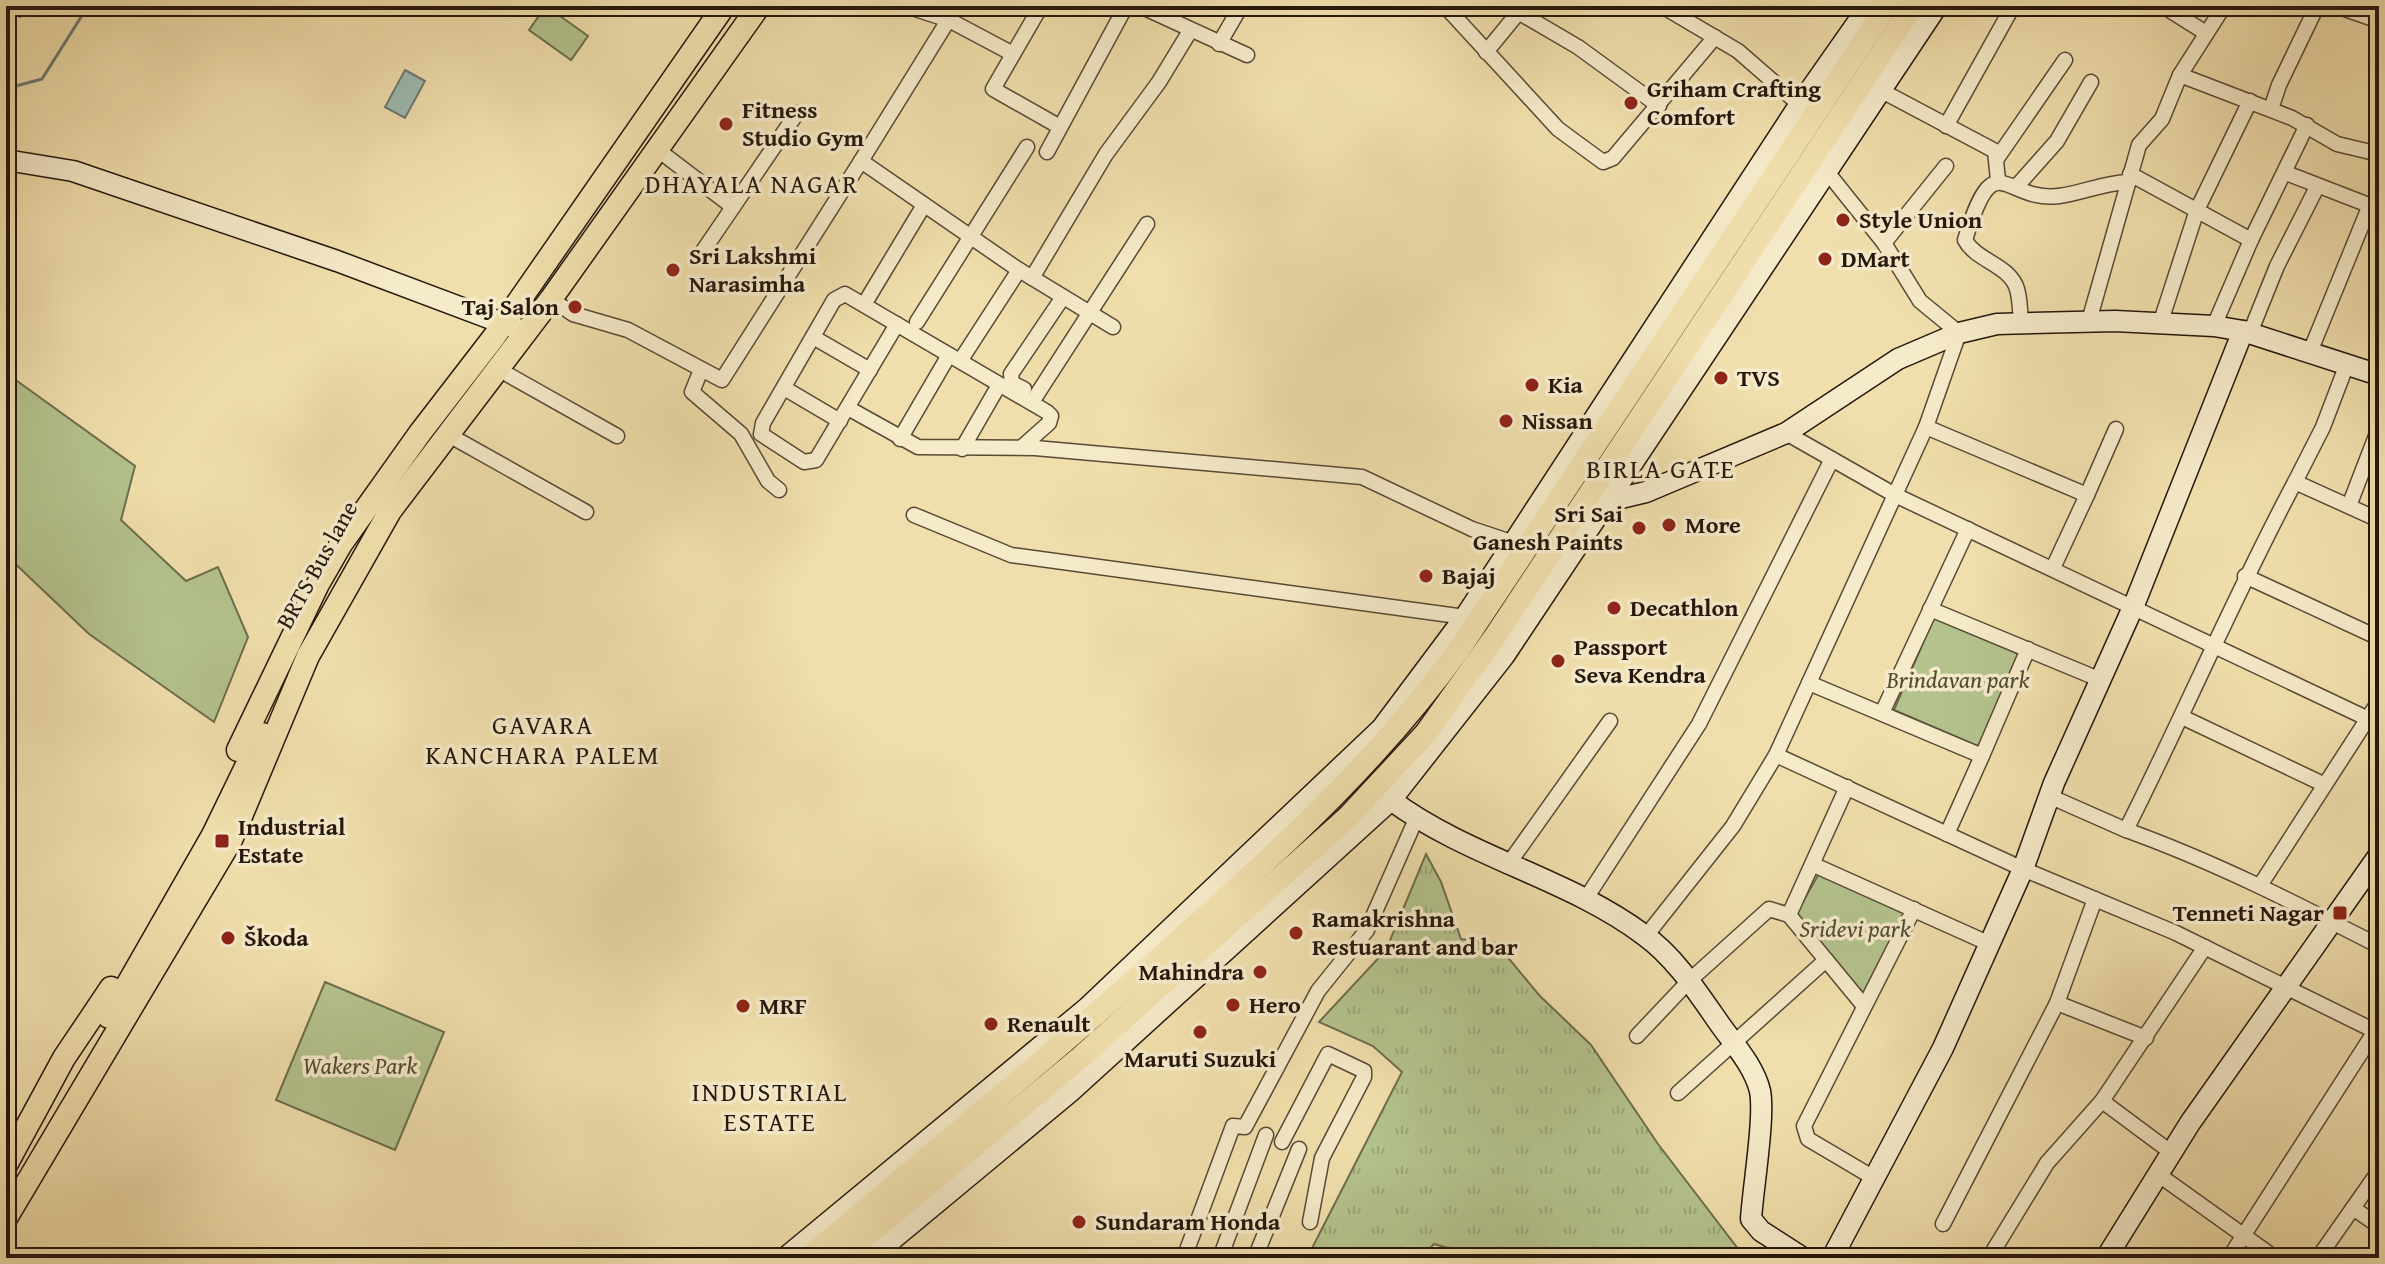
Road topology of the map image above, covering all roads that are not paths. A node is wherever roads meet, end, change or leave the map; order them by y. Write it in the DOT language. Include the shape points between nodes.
graph roads {
  1 [pos="724,6"];
  2 [pos="747,6"];
  3 [pos="759,6"];
  4 [pos="906,6"];
  5 [pos="957,6"];
  6 [pos="1041,6"];
  7 [pos="1126,6"];
  8 [pos="1140,6"];
  9 [pos="1241,6"];
  10 [pos="1445,6"];
  11 [pos="1662,6"];
  12 [pos="1869,6"];
  13 [pos="1887,6"];
  14 [pos="1913,6"];
  15 [pos="1937,6"];
  16 [pos="2013,6"];
  17 [pos="2163,6"];
  18 [pos="2224,6"];
  19 [pos="2317,6"];
  20 [pos="2336,6"];
  21 [pos="1513,10"];
  22 [pos="949,20"];
  23 [pos="2379,21"];
  24 [pos="1190,31"];
  25 [pos="2206,33"];
  26 [pos="1715,37"];
  27 [pos="1219,44"];
  28 [pos="1486,52"];
  29 [pos="1013,54"];
  30 [pos="1247,55"];
  31 [pos="2065,60"];
  32 [pos="2180,75"];
  33 [pos="2091,82"];
  34 [pos="1882,91"];
  35 [pos="2250,101"];
  36 [pos="1800,105"];
  37 [pos="1659,106"];
  38 [pos="2271,109"];
  39 [pos="797,113"];
  40 [pos="2307,125"];
  41 [pos="1946,126"];
  42 [pos="1060,127"];
  43 [pos="1027,147"];
  44 [pos="658,150"];
  45 [pos="1047,152"];
  46 [pos="2379,154"];
  47 [pos="1998,157"];
  48 [pos="6,160"];
  49 [pos="861,161"];
  50 [pos="1946,166"];
  51 [pos="1828,173"];
  52 [pos="2286,173"];
  53 [pos="2129,178"];
  54 [pos="1998,180"];
  55 [pos="2017,186"];
  56 [pos="2317,187"];
  57 [pos="924,205"];
  58 [pos="2376,206"];
  59 [pos="733,207"];
  60 [pos="2197,210"];
  61 [pos="1147,224"];
  62 [pos="972,238"];
  63 [pos="2251,240"];
  64 [pos="1884,243"];
  65 [pos="703,251"];
  66 [pos="1019,270"];
  67 [pos="1032,278"];
  68 [pos="1063,297"];
  69 [pos="868,298"];
  70 [pos="551,299"];
  71 [pos="1090,314"];
  72 [pos="2089,321"];
  73 [pos="2161,321"];
  74 [pos="917,322"];
  75 [pos="2021,322"];
  76 [pos="897,324"];
  77 [pos="2214,326"];
  78 [pos="1113,327"];
  79 [pos="515,328"];
  80 [pos="2246,332"];
  81 [pos="1959,333"];
  82 [pos="813,337"];
  83 [pos="2310,352"];
  84 [pos="957,355"];
  85 [pos="2347,364"];
  86 [pos="498,369"];
  87 [pos="701,370"];
  88 [pos="870,370"];
  89 [pos="2379,375"];
  90 [pos="999,385"];
  91 [pos="784,388"];
  92 [pos="1036,396"];
  93 [pos="1055,408"];
  94 [pos="844,415"];
  95 [pos="1926,427"];
  96 [pos="2379,428"];
  97 [pos="2116,429"];
  98 [pos="1786,433"];
  99 [pos="447,434"];
  100 [pos="617,436"];
  101 [pos="900,439"];
  102 [pos="1022,447"];
  103 [pos="962,449"];
  104 [pos="1832,459"];
  105 [pos="2295,482"];
  106 [pos="1560,485"];
  107 [pos="779,490"];
  108 [pos="1895,495"];
  109 [pos="2087,495"];
  110 [pos="1594,502"];
  111 [pos="2349,506"];
  112 [pos="586,512"];
  113 [pos="914,515"];
  114 [pos="2379,520"];
  115 [pos="1968,529"];
  116 [pos="1514,543"];
  117 [pos="2053,568"];
  118 [pos="2245,576"];
  119 [pos="2134,605"];
  120 [pos="1930,609"];
  121 [pos="1465,617"];
  122 [pos="2379,638"];
  123 [pos="2214,645"];
  124 [pos="2028,649"];
  125 [pos="2101,680"];
  126 [pos="1809,683"];
  127 [pos="2379,701"];
  128 [pos="1882,713"];
  129 [pos="2182,717"];
  130 [pos="1610,721"];
  131 [pos="2373,721"];
  132 [pos="1776,755"];
  133 [pos="1982,756"];
  134 [pos="2323,784"];
  135 [pos="1847,787"];
  136 [pos="2049,796"];
  137 [pos="1391,800"];
  138 [pos="1416,819"];
  139 [pos="2126,830"];
  140 [pos="1947,834"];
  141 [pos="2379,855"];
  142 [pos="1814,865"];
  143 [pos="1507,866"];
  144 [pos="2023,869"];
  145 [pos="2261,884"];
  146 [pos="2095,899"];
  147 [pos="1585,900"];
  148 [pos="1914,909"];
  149 [pos="1789,915"];
  150 [pos="2333,921"];
  151 [pos="1646,936"];
  152 [pos="1990,944"];
  153 [pos="2379,946"];
  154 [pos="2205,947"];
  155 [pos="1826,960"];
  156 [pos="1689,981"];
  157 [pos="2286,988"];
  158 [pos="2057,1003"];
  159 [pos="1864,1006"];
  160 [pos="2377,1032"];
  161 [pos="1637,1036"];
  162 [pos="2146,1038"];
  163 [pos="1734,1043"];
  164 [pos="1678,1093"];
  165 [pos="2102,1101"];
  166 [pos="1245,1127"];
  167 [pos="1266,1135"];
  168 [pos="1282,1142"];
  169 [pos="1299,1149"];
  170 [pos="2172,1153"];
  171 [pos="1322,1158"];
  172 [pos="6,1165"];
  173 [pos="2379,1171"];
  174 [pos="2159,1175"];
  175 [pos="1874,1178"];
  176 [pos="6,1196"];
  177 [pos="2353,1208"];
  178 [pos="6,1218"];
  179 [pos="1310,1222"];
  180 [pos="1943,1224"];
  181 [pos="2379,1226"];
  182 [pos="2243,1235"];
  183 [pos="785,1258"];
  184 [pos="808,1258"];
  185 [pos="840,1258"];
  186 [pos="870,1258"];
  187 [pos="1184,1258"];
  188 [pos="1220,1258"];
  189 [pos="1255,1258"];
  190 [pos="1803,1258"];
  191 [pos="1832,1258"];
  192 [pos="1989,1258"];
  193 [pos="2106,1258"];
  194 [pos="2229,1258"];
  195 [pos="2275,1258"];
  196 [pos="2318,1258"];
  1 -- 79 [label="main road"];
  2 -- 79 [label="main road, BRTS Bus lane"];
  3 -- 44 [label="main road"];
  4 -- 22 [label="street"];
  5 -- 22 [label="street"];
  6 -- 29 [label="street"];
  7 -- 42 [label="street"];
  8 -- 24 [label="street"];
  9 -- 27 [label="street"];
  10 -- 28 [label="street"];
  11 -- 26 [label="street"];
  12 -- 36 [label="street"];
  13 -- 106 [label="main road"];
  14 -- 110 [label="main road"];
  15 -- 34 [label="street"];
  16 -- 41 [label="street"];
  17 -- 25 [label="street"];
  18 -- 25 [label="street"];
  19 -- 38 [label="street"];
  20 -- 23 [label="street"];
  21 -- 28 [label="street"];
  21 -- 37 [label="street" via="1578,47"];
  22 -- 29 [label="street"];
  22 -- 49 [label="street"];
  24 -- 27 [label="street"];
  24 -- 67 [label="street" via="1106,154"];
  25 -- 32 [label="street"];
  26 -- 36 [label="street"];
  26 -- 37 [label="street"];
  27 -- 30 [label="street"];
  28 -- 37 [label="street" via="1558,129 1603,162 1613,158"];
  29 -- 42 [label="street" via="994,85 995,93"];
  31 -- 47 [label="street"];
  32 -- 35 [label="street"];
  32 -- 53 [label="street" via="2162,119 2139,145"];
  33 -- 55 [label="street" via="2057,141"];
  34 -- 41 [label="street"];
  34 -- 51 [label="street"];
  35 -- 38 [label="street"];
  35 -- 60 [label="street"];
  36 -- 106 [label="street"];
  38 -- 40 [label="street"];
  39 -- 59 [label="street"];
  40 -- 46 [label="street" via="2337,144"];
  40 -- 52 [label="street"];
  41 -- 47 [label="street"];
  42 -- 45 [label="street"];
  43 -- 62 [label="street"];
  44 -- 59 [label="street"];
  44 -- 70 [label="main road"];
  47 -- 54 [label="street"];
  48 -- 79 [label="street" via="73,171"];
  49 -- 57 [label="street"];
  49 -- 87 [label="street" via="724,377 718,380"];
  50 -- 64 [label="street"];
  51 -- 64 [label="street"];
  51 -- 110 [label="street"];
  52 -- 56 [label="street"];
  52 -- 63 [label="street"];
  53 -- 55 [label="street" via="2058,196"];
  53 -- 60 [label="street"];
  53 -- 72 [label="street"];
  54 -- 55 [label="street"];
  54 -- 75 [label="street" via="1977,205 1965,240 2017,287"];
  56 -- 58 [label="street"];
  56 -- 80 [label="street"];
  57 -- 62 [label="street"];
  57 -- 69 [label="street"];
  58 -- 83 [label="street"];
  59 -- 65 [label="street"];
  60 -- 63 [label="street"];
  60 -- 73 [label="street"];
  61 -- 71 [label="street"];
  62 -- 66 [label="street"];
  62 -- 74 [label="street"];
  63 -- 77 [label="street"];
  64 -- 81 [label="street" via="1920,301"];
  66 -- 67 [label="street"];
  66 -- 84 [label="street"];
  67 -- 68 [label="street"];
  68 -- 71 [label="street"];
  68 -- 92 [label="street" via="1011,374 1012,383"];
  70 -- 79 [label="main road"];
  70 -- 87 [label="street" via="573,314 628,330"];
  71 -- 78 [label="street"];
  71 -- 92 [label="street"];
  72 -- 73 [label="street"];
  72 -- 75 [label="street"];
  73 -- 77 [label="street"];
  75 -- 81 [label="street"];
  76 -- 82 [label="street" via="845,294 834,300"];
  76 -- 84 [label="street"];
  76 -- 88 [label="street"];
  77 -- 80 [label="street"];
  79 -- 86 [label="main road"];
  79 -- 172 [label="main road" via="341,544 293,633 210,812"];
  79 -- 176 [label="main road, BRTS Bus lane" via="383,501 348,559 294,660 213,835"];
  80 -- 83 [label="street"];
  80 -- 119 [label="street"];
  81 -- 95 [label="street"];
  81 -- 98 [label="street" via="1898,359"];
  82 -- 88 [label="street"];
  82 -- 91 [label="street"];
  83 -- 85 [label="street"];
  84 -- 90 [label="street"];
  84 -- 101 [label="street"];
  85 -- 89 [label="street"];
  85 -- 105 [label="street"];
  86 -- 99 [label="main road"];
  86 -- 100 [label="street"];
  87 -- 107 [label="street" via="692,392 741,434 768,481"];
  88 -- 94 [label="street"];
  90 -- 102 [label="street" via="1051,416"];
  90 -- 103 [label="street"];
  91 -- 94 [label="street"];
  91 -- 94 [label="street" via="761,434 804,462 816,460"];
  92 -- 93 [label="street"];
  94 -- 101 [label="street"];
  95 -- 108 [label="street"];
  95 -- 109 [label="street"];
  96 -- 111 [label="street"];
  97 -- 109 [label="street"];
  98 -- 104 [label="street"];
  98 -- 110 [label="street" via="1646,492"];
  99 -- 112 [label="street"];
  99 -- 178 [label="main road" via="390,511 342,590 308,656 231,840"];
  101 -- 103 [label="street" via="918,447"];
  102 -- 103 [label="street"];
  102 -- 116 [label="street" via="1362,477"];
  104 -- 108 [label="street"];
  104 -- 147 [label="street" via="1699,724"];
  105 -- 111 [label="street"];
  105 -- 118 [label="street"];
  106 -- 110 [label="street"];
  106 -- 116 [label="street"];
  106 -- 184 [label="main road" via="1438,678 1356,776 1046,1061"];
  108 -- 115 [label="street"];
  108 -- 126 [label="street"];
  109 -- 117 [label="street"];
  110 -- 137 [label="street" via="1504,656"];
  110 -- 185 [label="main road" via="1426,733 1379,785 1071,1066"];
  111 -- 114 [label="street"];
  113 -- 121 [label="street" via="1011,555"];
  115 -- 117 [label="street"];
  115 -- 120 [label="street"];
  116 -- 121 [label="street"];
  117 -- 119 [label="street"];
  118 -- 122 [label="street"];
  118 -- 123 [label="street"];
  119 -- 123 [label="street"];
  119 -- 125 [label="street"];
  120 -- 124 [label="street"];
  120 -- 128 [label="street"];
  121 -- 183 [label="street" via="1382,728 1098,997"];
  123 -- 129 [label="street"];
  123 -- 131 [label="street"];
  124 -- 125 [label="street"];
  124 -- 133 [label="street"];
  125 -- 136 [label="street"];
  126 -- 128 [label="street"];
  126 -- 132 [label="street"];
  127 -- 131 [label="street"];
  128 -- 133 [label="street"];
  129 -- 134 [label="street"];
  129 -- 139 [label="street"];
  130 -- 143 [label="street"];
  131 -- 134 [label="street"];
  132 -- 135 [label="street"];
  132 -- 151 [label="street" via="1733,826"];
  133 -- 140 [label="street"];
  134 -- 145 [label="street"];
  135 -- 140 [label="street"];
  135 -- 142 [label="street"];
  136 -- 139 [label="street"];
  136 -- 144 [label="street"];
  137 -- 138 [label="street"];
  137 -- 186 [label="street" via="1070,1092"];
  138 -- 143 [label="street"];
  138 -- 166 [label="street" via="1367,930 1318,991"];
  139 -- 145 [label="street"];
  140 -- 144 [label="street"];
  141 -- 150 [label="street"];
  142 -- 148 [label="street"];
  142 -- 149 [label="street"];
  143 -- 147 [label="street"];
  144 -- 146 [label="street"];
  144 -- 152 [label="street"];
  145 -- 150 [label="street"];
  146 -- 154 [label="street"];
  146 -- 158 [label="street"];
  147 -- 151 [label="street"];
  148 -- 152 [label="street"];
  148 -- 159 [label="street"];
  149 -- 155 [label="street"];
  149 -- 156 [label="street" via="1769,909"];
  150 -- 153 [label="street"];
  150 -- 157 [label="street"];
  151 -- 156 [label="street"];
  152 -- 175 [label="street" via="1943,1048"];
  154 -- 157 [label="street"];
  154 -- 162 [label="street"];
  155 -- 159 [label="street"];
  155 -- 163 [label="street"];
  156 -- 161 [label="street"];
  156 -- 163 [label="street"];
  157 -- 160 [label="street"];
  157 -- 170 [label="street"];
  158 -- 162 [label="street"];
  158 -- 180 [label="street"];
  159 -- 175 [label="street" via="1804,1134"];
  160 -- 182 [label="street"];
  162 -- 165 [label="street"];
  163 -- 164 [label="street"];
  163 -- 190 [label="street" via="1761,1095 1751,1219"];
  165 -- 170 [label="street"];
  165 -- 192 [label="street" via="2047,1163"];
  166 -- 167 [label="street"];
  166 -- 187 [label="street" via="1233,1126"];
  167 -- 168 [label="street"];
  167 -- 188 [label="street"];
  168 -- 169 [label="street"];
  168 -- 171 [label="street" via="1331,1054 1365,1074"];
  169 -- 171 [label="street"];
  169 -- 189 [label="street"];
  170 -- 174 [label="street"];
  171 -- 179 [label="street"];
  173 -- 177 [label="street"];
  174 -- 182 [label="street"];
  174 -- 193 [label="street"];
  175 -- 191 [label="street"];
  177 -- 181 [label="street"];
  177 -- 196 [label="street"];
  182 -- 194 [label="street"];
  182 -- 195 [label="street"];
}
